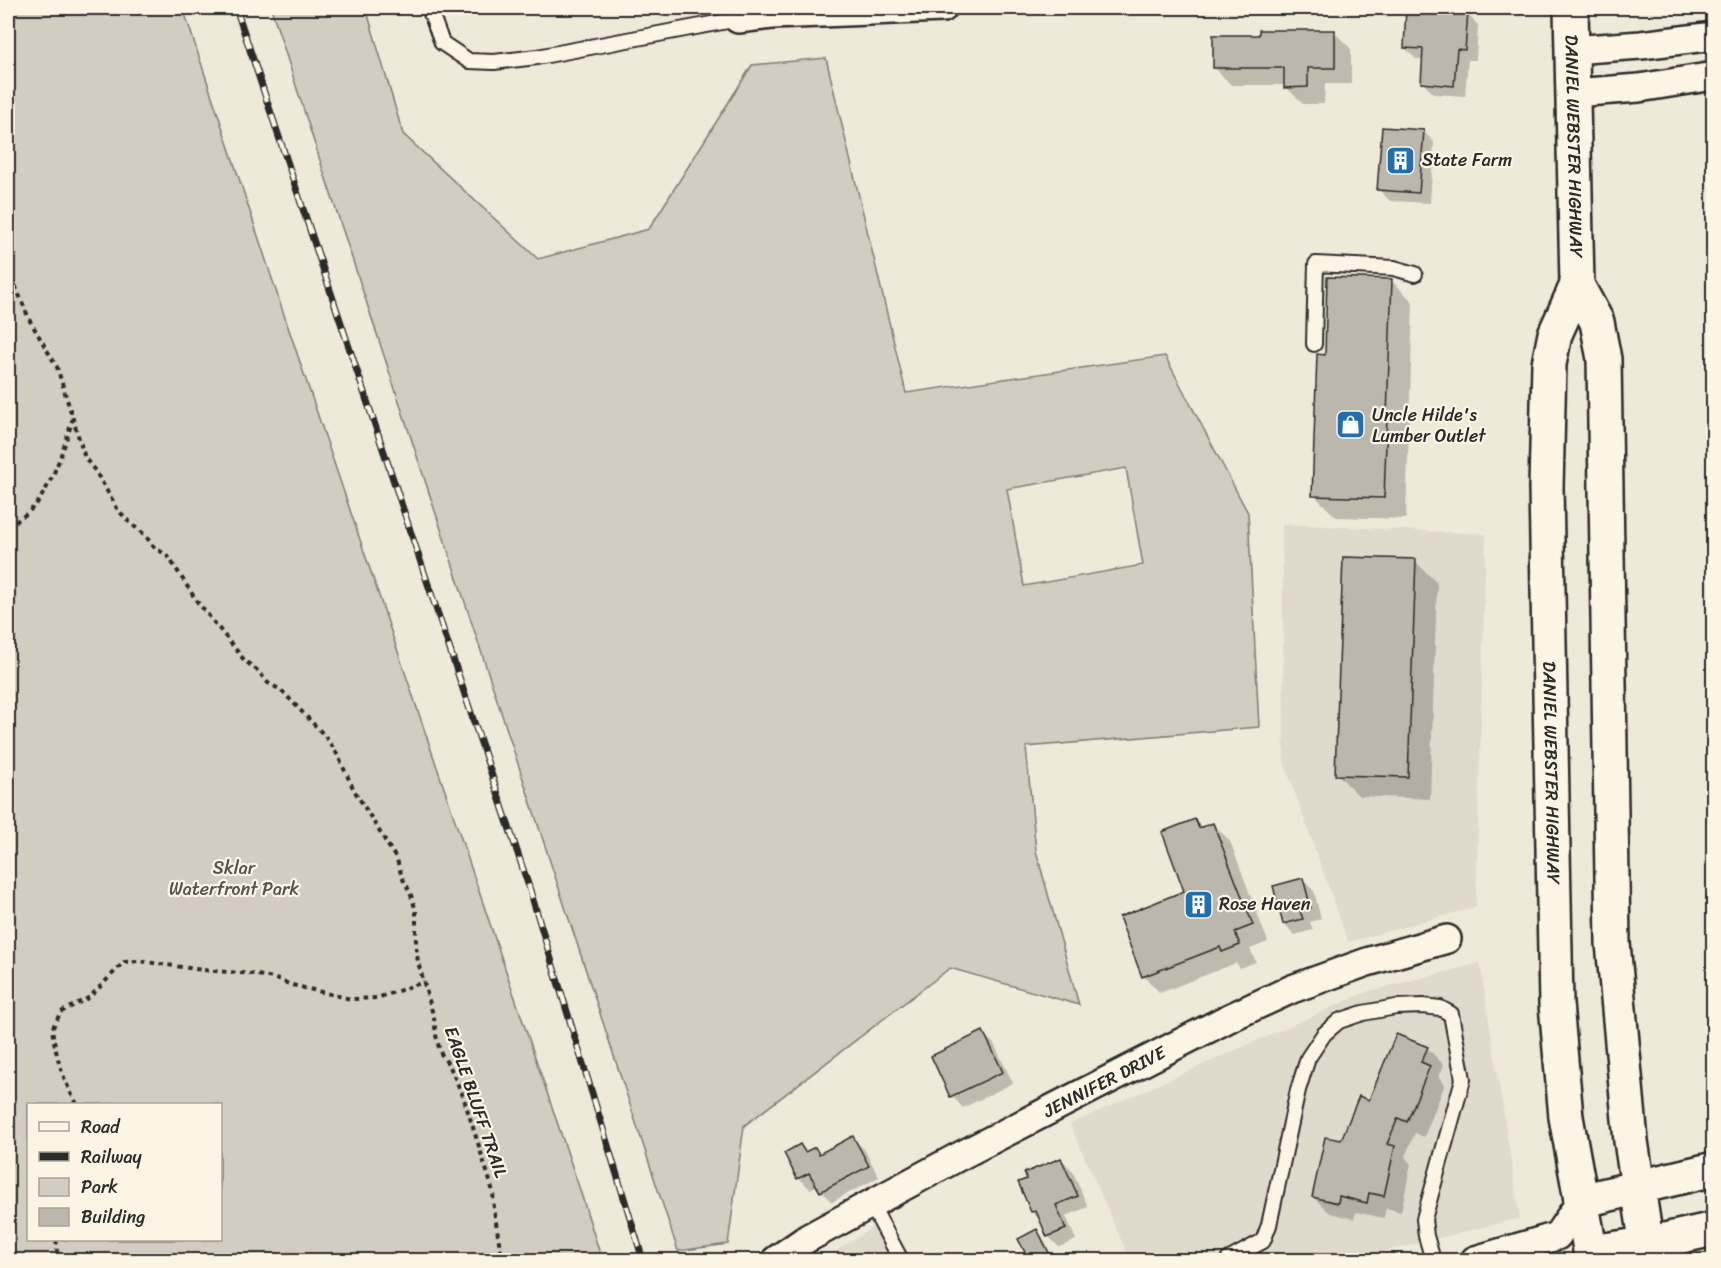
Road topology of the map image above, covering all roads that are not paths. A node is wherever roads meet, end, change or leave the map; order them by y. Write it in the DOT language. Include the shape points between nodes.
graph roads {
  1 [pos="429,8"];
  2 [pos="943,8"];
  3 [pos="1571,8"];
  4 [pos="735,13"];
  5 [pos="1713,36"];
  6 [pos="1571,50"];
  7 [pos="1713,76"];
  8 [pos="1573,93"];
  9 [pos="1415,274"];
  10 [pos="1577,285"];
  11 [pos="1314,344"];
  12 [pos="1447,939"];
  13 [pos="1713,1169"];
  14 [pos="1638,1186"];
  15 [pos="1581,1201"];
  16 [pos="871,1204"];
  17 [pos="1713,1229"];
  18 [pos="1557,1236"];
  19 [pos="1647,1252"];
  20 [pos="1591,1256"];
  21 [pos="776,1260"];
  22 [pos="901,1260"];
  23 [pos="1228,1260"];
  24 [pos="1433,1260"];
  25 [pos="1475,1260"];
  1 -- 4 [label="lane" via="442,43 469,61 494,62 537,57"];
  2 -- 4 [label="street"];
  3 -- 6 [label="main road, DANIEL WEBSTER HIGHWAY"];
  5 -- 6 [label="street"];
  6 -- 8 [label="main road, DANIEL WEBSTER HIGHWAY"];
  7 -- 8 [label="street"];
  8 -- 10 [label="main road, DANIEL WEBSTER HIGHWAY"];
  9 -- 11 [label="lane" via="1395,268 1316,264"];
  10 -- 14 [label="main road, DANIEL WEBSTER HIGHWAY" via="1597,322 1604,359 1613,943"];
  10 -- 15 [label="main road, DANIEL WEBSTER HIGHWAY" via="1555,334 1549,364 1546,488 1556,1004 1566,1117"];
  12 -- 16 [label="street, JENNIFER DRIVE" via="1292,989"];
  13 -- 14 [label="main road"];
  14 -- 15 [label="main road"];
  14 -- 19 [label="main road, DANIEL WEBSTER HIGHWAY"];
  15 -- 18 [label="street"];
  15 -- 20 [label="main road, DANIEL WEBSTER HIGHWAY"];
  16 -- 21 [label="street, JENNIFER DRIVE"];
  16 -- 22 [label="lane"];
  17 -- 19 [label="main road"];
  18 -- 20 [label="street"];
  18 -- 25 [label="street"];
  19 -- 20 [label="main road"];
  23 -- 24 [label="lane" via="1263,1241 1298,1090 1308,1058 1324,1034 1339,1021 1363,1013 1423,1006 1451,1014 1463,1079 1424,1219"];
}
